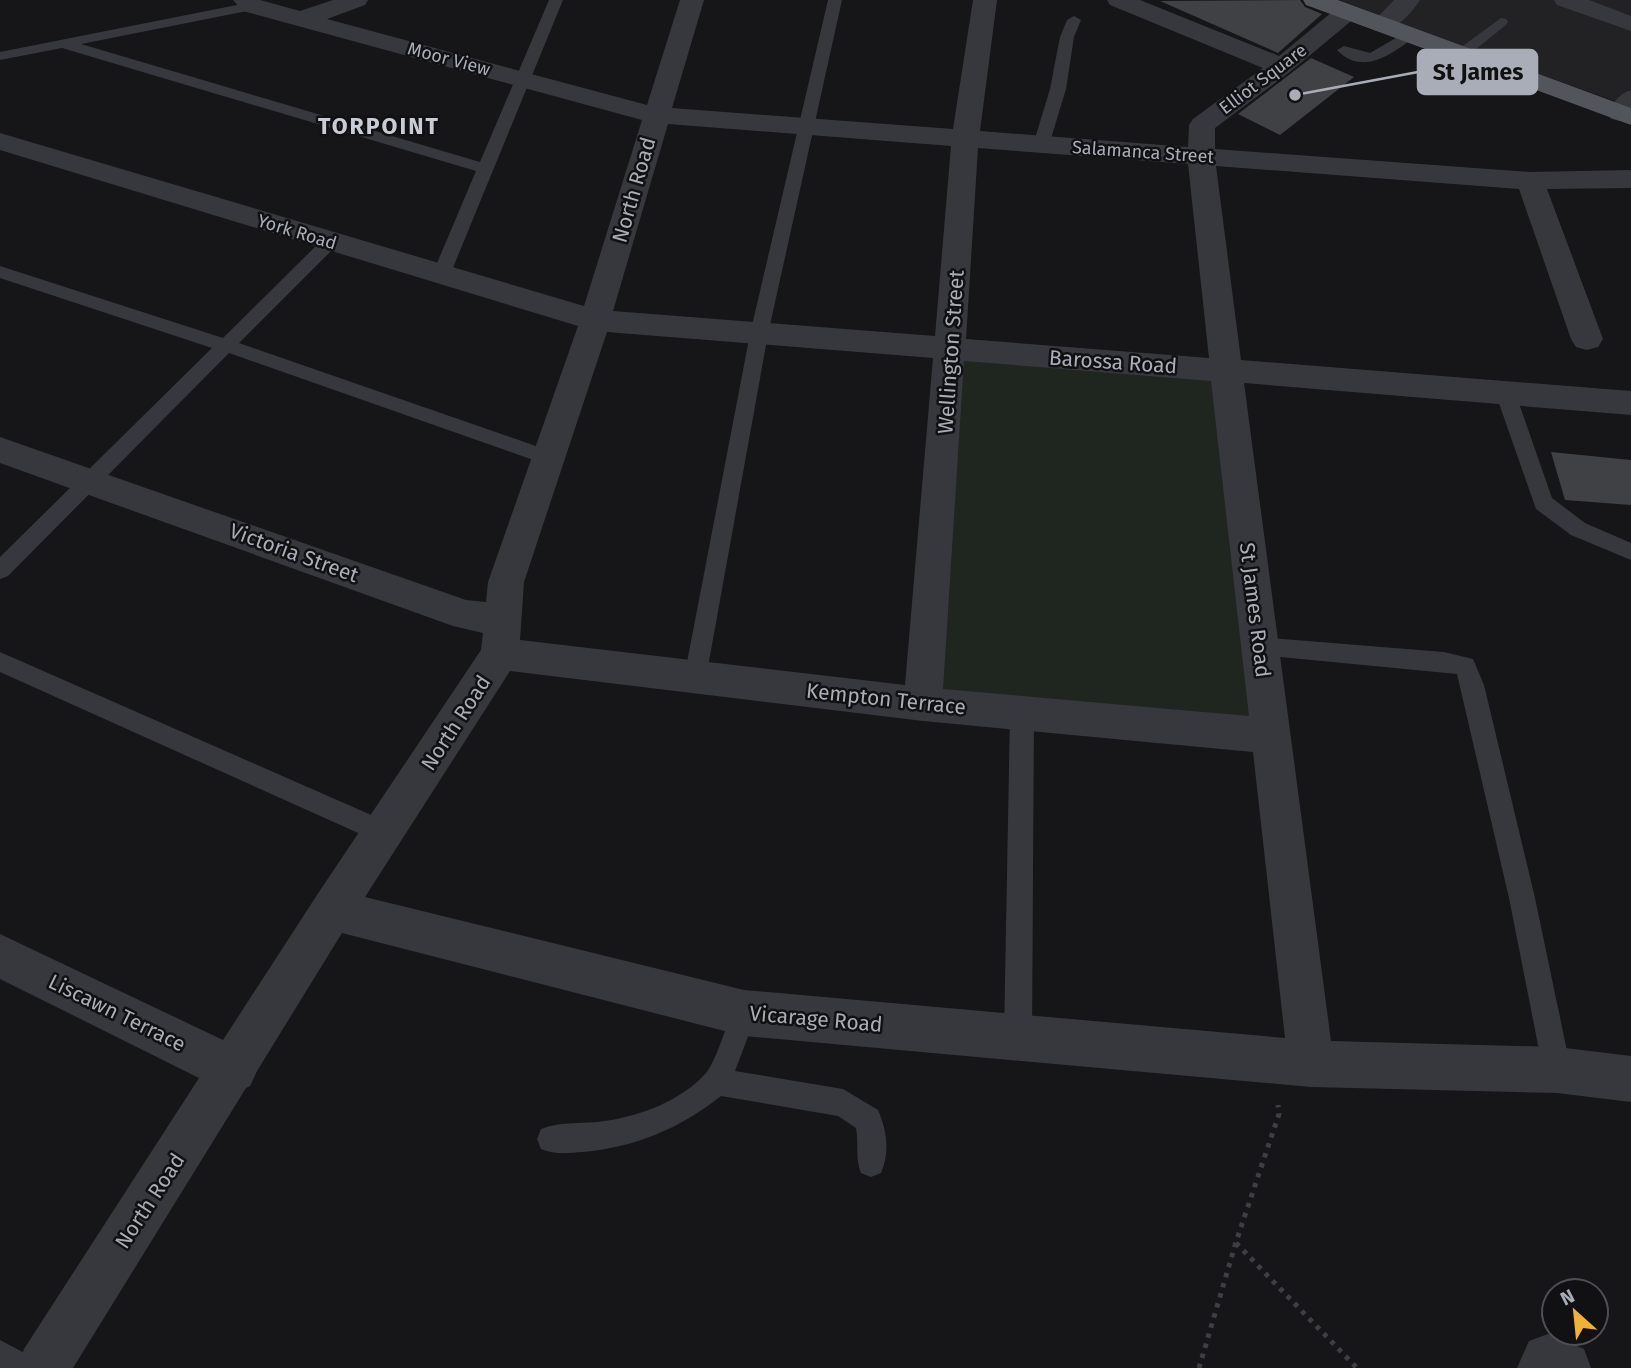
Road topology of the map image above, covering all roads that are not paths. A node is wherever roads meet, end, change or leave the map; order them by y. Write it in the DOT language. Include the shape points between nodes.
graph roads {
  1 [pos="356,0"];
  2 [pos="556,0"];
  3 [pos="692,0"];
  4 [pos="835,0"];
  5 [pos="985,0"];
  6 [pos="1119,0"];
  7 [pos="1315,0"];
  8 [pos="1408,0"];
  9 [pos="1566,0"];
  10 [pos="248,3"];
  11 [pos="1347,12"];
  12 [pos="302,19"];
  13 [pos="1074,20"];
  14 [pos="1501,22"];
  15 [pos="1631,24"];
  16 [pos="1382,26"];
  17 [pos="1408,35"];
  18 [pos="64,44"];
  19 [pos="1344,50"];
  20 [pos="1461,54"];
  21 [pos="0,56"];
  22 [pos="1282,66"];
  23 [pos="524,79"];
  24 [pos="1627,110"];
  25 [pos="655,115"];
  26 [pos="806,128"];
  27 [pos="965,140"];
  28 [pos="0,141"];
  29 [pos="1041,145"];
  30 [pos="1201,155"];
  31 [pos="486,169"];
  32 [pos="1631,178"];
  33 [pos="1530,180"];
  34 [pos="330,242"];
  35 [pos="0,272"];
  36 [pos="441,275"];
  37 [pos="595,320"];
  38 [pos="759,334"];
  39 [pos="1587,339"];
  40 [pos="225,345"];
  41 [pos="952,349"];
  42 [pos="1225,370"];
  43 [pos="1505,392"];
  44 [pos="1631,403"];
  45 [pos="0,450"];
  46 [pos="549,458"];
  47 [pos="88,480"];
  48 [pos="1631,552"];
  49 [pos="0,570"];
  50 [pos="501,637"];
  51 [pos="1259,646"];
  52 [pos="0,662"];
  53 [pos="695,678"];
  54 [pos="923,704"];
  55 [pos="1022,713"];
  56 [pos="1273,736"];
  57 [pos="385,833"];
  58 [pos="332,910"];
  59 [pos="0,956"];
  60 [pos="744,1013"];
  61 [pos="1018,1037"];
  62 [pos="1291,1062"];
  63 [pos="234,1070"];
  64 [pos="1557,1070"];
  65 [pos="1631,1079"];
  66 [pos="717,1082"];
  67 [pos="551,1139"];
  68 [pos="871,1163"];
  69 [pos="0,1356"];
  70 [pos="21,1368"];
  71 [pos="43,1368"];
  72 [pos="1543,1368"];
  73 [pos="1565,1368"];
  1 -- 12 [label="street"];
  2 -- 23 [label="lane"];
  3 -- 25 [label="street, North Road"];
  4 -- 26 [label="lane"];
  5 -- 27 [label="street, Wellington Street"];
  6 -- 22 [label="street"];
  7 -- 11 [label="main road"];
  8 -- 16 [label="street"];
  9 -- 15 [label="street"];
  10 -- 12 [label="street, Moor View"];
  10 -- 18 [label="lane"];
  11 -- 16 [label="main road"];
  11 -- 22 [label="street, Elliot Square"];
  12 -- 23 [label="street, Moor View"];
  13 -- 29 [label="lane"];
  14 -- 20 [label="lane"];
  16 -- 17 [label="main road"];
  17 -- 19 [label="lane" via="1375,58 1358,58"];
  17 -- 20 [label="main road"];
  18 -- 21 [label="lane"];
  18 -- 31 [label="lane"];
  20 -- 24 [label="main road"];
  22 -- 30 [label="street, Elliot Square" via="1202,125"];
  23 -- 25 [label="street, Moor View"];
  23 -- 31 [label="lane"];
  25 -- 26 [label="street, Salamanca Street"];
  25 -- 37 [label="street, North Road"];
  26 -- 27 [label="street, Salamanca Street"];
  26 -- 38 [label="lane"];
  27 -- 29 [label="street, Salamanca Street"];
  27 -- 41 [label="street, Wellington Street"];
  28 -- 34 [label="street, York Road"];
  29 -- 30 [label="street, Salamanca Street"];
  30 -- 33 [label="street, Salamanca Street"];
  30 -- 42 [label="street, St James Road"];
  31 -- 36 [label="lane"];
  32 -- 33 [label="street, Salamanca Street"];
  33 -- 39 [label="street"];
  34 -- 36 [label="street, York Road"];
  34 -- 40 [label="lane"];
  35 -- 40 [label="lane"];
  36 -- 37 [label="street, York Road"];
  37 -- 38 [label="street, Barossa Road"];
  37 -- 46 [label="street, North Road"];
  38 -- 41 [label="street, Barossa Road"];
  38 -- 53 [label="lane"];
  40 -- 46 [label="lane"];
  40 -- 47 [label="lane"];
  41 -- 42 [label="street, Barossa Road"];
  41 -- 54 [label="street, Wellington Street"];
  42 -- 43 [label="street, Barossa Road"];
  42 -- 51 [label="street, St James Road"];
  43 -- 44 [label="street, Barossa Road"];
  43 -- 48 [label="lane" via="1543,503 1578,529"];
  45 -- 47 [label="street, Victoria Street"];
  46 -- 50 [label="street, North Road" via="506,582"];
  47 -- 49 [label="lane"];
  47 -- 50 [label="street, Victoria Street" via="466,615"];
  50 -- 53 [label="street, Kempton Terrace"];
  50 -- 57 [label="street, North Road"];
  51 -- 56 [label="street, St James Road"];
  51 -- 64 [label="lane" via="1465,666 1522,898"];
  52 -- 57 [label="lane"];
  53 -- 54 [label="street, Kempton Terrace"];
  54 -- 55 [label="street, Kempton Terrace"];
  55 -- 56 [label="street, Kempton Terrace"];
  55 -- 61 [label="lane"];
  56 -- 62 [label="street, St James Road"];
  57 -- 58 [label="street, North Road"];
  58 -- 60 [label="street, Vicarage Road"];
  58 -- 63 [label="street, North Road"];
  59 -- 63 [label="street, Liscawn Terrace"];
  60 -- 61 [label="street, Vicarage Road"];
  60 -- 66 [label="lane"];
  61 -- 62 [label="street, Vicarage Road"];
  62 -- 64 [label="street, Vicarage Road"];
  63 -- 71 [label="street, North Road"];
  64 -- 65 [label="street, Vicarage Road"];
  66 -- 67 [label="lane" via="691,1104 643,1129 603,1138"];
  66 -- 68 [label="lane" via="844,1103 868,1120"];
  69 -- 70 [label="lane"];
  72 -- 73 [label="street" via="1548,1360"];
}
